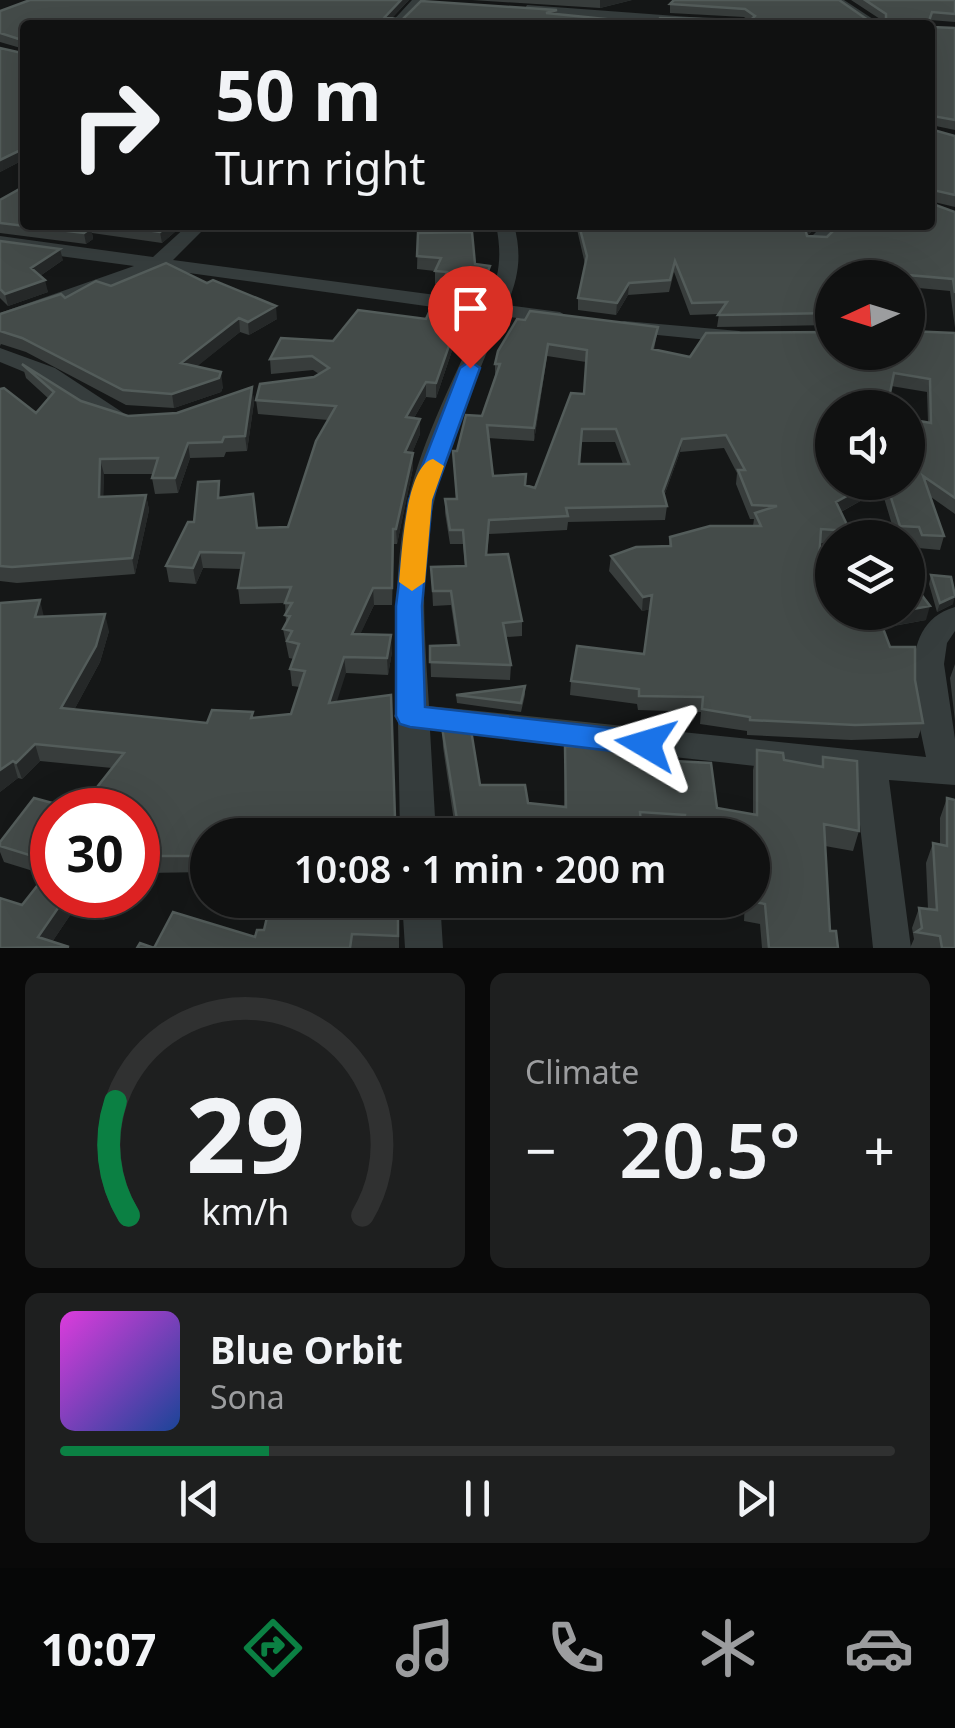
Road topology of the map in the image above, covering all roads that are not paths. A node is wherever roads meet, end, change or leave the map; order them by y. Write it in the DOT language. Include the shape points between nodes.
graph roads {
  1 [pos="836,0"];
  2 [pos="418,1"];
  3 [pos="436,2"];
  4 [pos="510,8"];
  5 [pos="399,20"];
  6 [pos="675,20"];
  7 [pos="868,20"];
  8 [pos="194,230"];
  9 [pos="506,230"];
  10 [pos="828,230"];
  11 [pos="0,242"];
  12 [pos="815,242"];
  13 [pos="157,264"];
  14 [pos="496,310"];
  15 [pos="0,320"];
  16 [pos="765,336"];
  17 [pos="0,354"];
  18 [pos="143,420"];
  19 [pos="955,616"];
  20 [pos="410,716"];
  21 [pos="870,766"];
  22 [pos="950,772"];
  23 [pos="417,818"];
  24 [pos="423,918"];
  25 [pos="424,948"];
  26 [pos="892,948"];
  1 -- 7 [label="street"];
  2 -- 3 [label="street"];
  2 -- 5 [label="street"];
  4 -- 6 [label="street"];
  8 -- 13 [label="street"];
  9 -- 14 [label="street" via="506,282"];
  10 -- 12 [label="street"];
  11 -- 13 [label="street"];
  13 -- 14 [label="street"];
  13 -- 15 [label="street"];
  14 -- 16 [label="street" via="712,336"];
  14 -- 20 [label="street" via="420,500 409,606"];
  17 -- 18 [label="street" via="47,373 96,409"];
  19 -- 22 [label="street" via="930,642 928,679"];
  20 -- 21 [label="street"];
  20 -- 23 [label="street"];
  21 -- 22 [label="street"];
  21 -- 26 [label="street"];
  24 -- 25 [label="street"];
}
